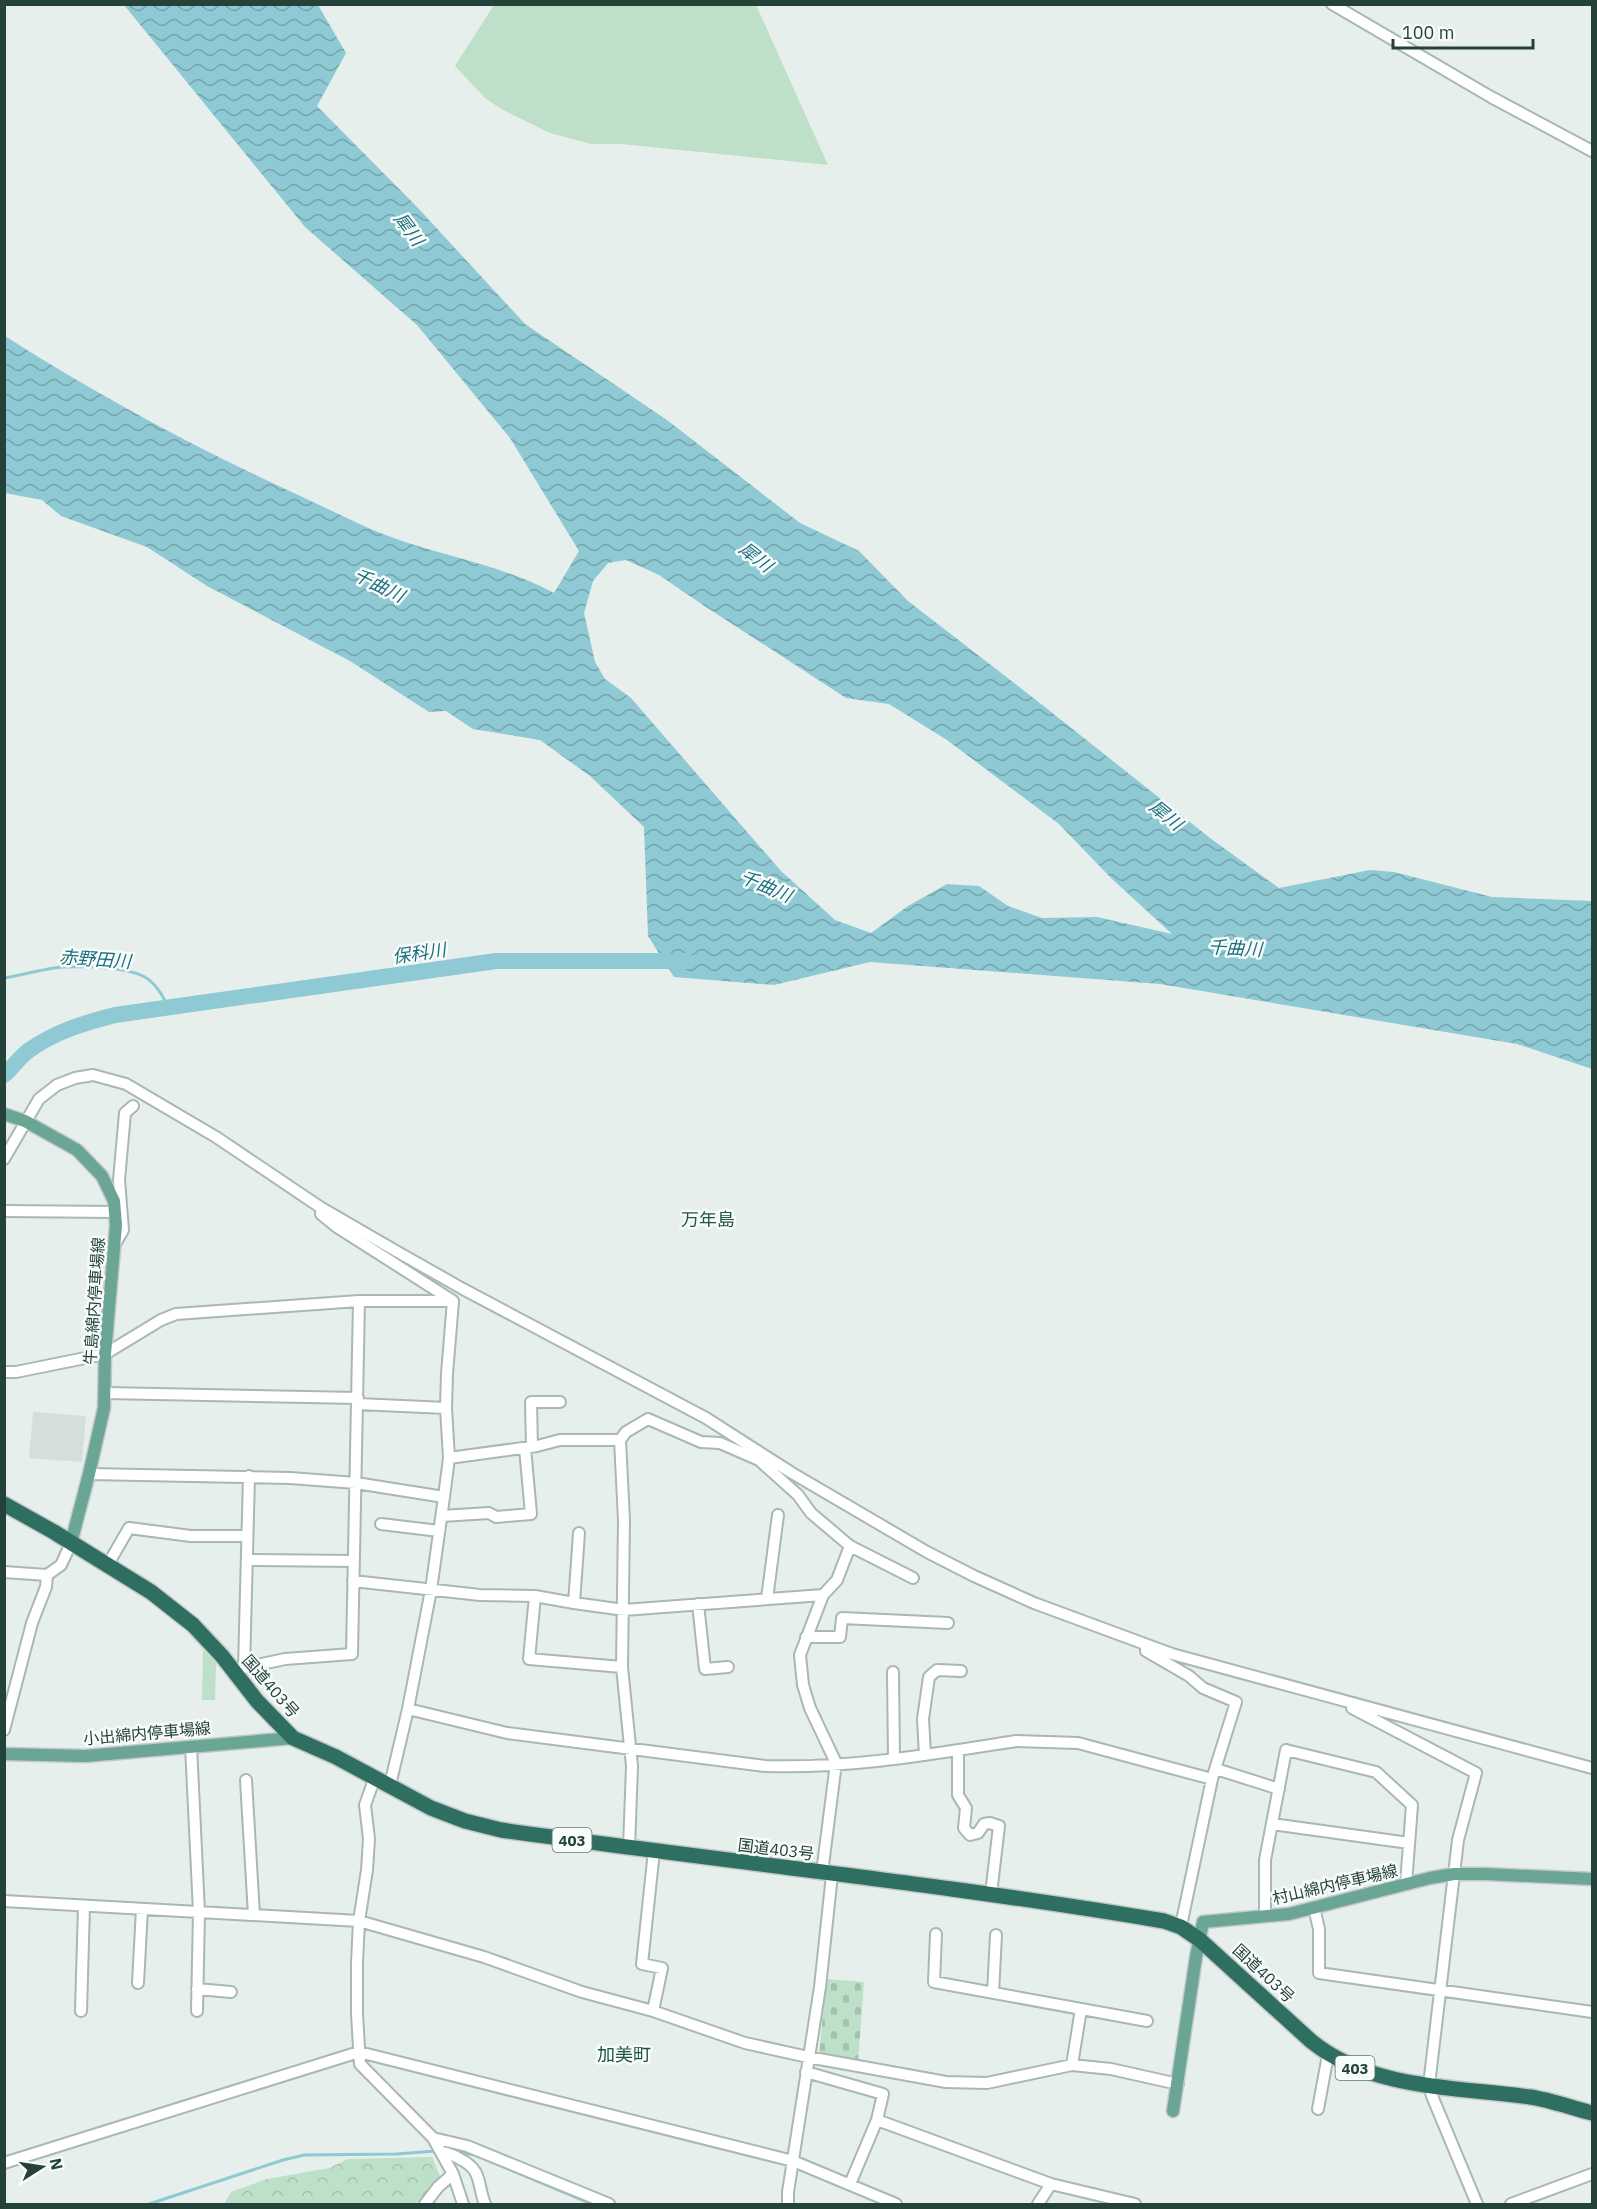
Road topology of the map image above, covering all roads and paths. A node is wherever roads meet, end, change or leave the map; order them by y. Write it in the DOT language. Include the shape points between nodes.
graph roads {
  1 [pos="1332,4"];
  2 [pos="1593,151"];
  3 [pos="133,1106"];
  4 [pos="4,1114"];
  5 [pos="25,1121"];
  6 [pos="4,1159"];
  7 [pos="320,1207"];
  8 [pos="4,1211"];
  9 [pos="115,1212"];
  10 [pos="115,1244"];
  11 [pos="359,1301"];
  12 [pos="453,1301"];
  13 [pos="105,1354"];
  14 [pos="4,1372"];
  15 [pos="105,1393"];
  16 [pos="358,1401"];
  17 [pos="560,1402"];
  18 [pos="446,1408"];
  19 [pos="620,1440"];
  20 [pos="529,1447"];
  21 [pos="761,1457"];
  22 [pos="449,1458"];
  23 [pos="89,1474"];
  24 [pos="249,1476"];
  25 [pos="356,1484"];
  26 [pos="444,1497"];
  27 [pos="4,1504"];
  28 [pos="778,1515"];
  29 [pos="442,1516"];
  30 [pos="381,1524"];
  31 [pos="440,1531"];
  32 [pos="579,1533"];
  33 [pos="246,1536"];
  34 [pos="71,1543"];
  35 [pos="850,1546"];
  36 [pos="247,1560"];
  37 [pos="354,1561"];
  38 [pos="107,1566"];
  39 [pos="4,1572"];
  40 [pos="47,1575"];
  41 [pos="913,1578"];
  42 [pos="353,1581"];
  43 [pos="431,1590"];
  44 [pos="822,1595"];
  45 [pos="535,1596"];
  46 [pos="768,1599"];
  47 [pos="574,1604"];
  48 [pos="698,1604"];
  49 [pos="624,1610"];
  50 [pos="948,1623"];
  51 [pos="806,1637"];
  52 [pos="1146,1646"];
  53 [pos="622,1667"];
  54 [pos="728,1667"];
  55 [pos="238,1669"];
  56 [pos="962,1671"];
  57 [pos="893,1672"];
  58 [pos="1332,1699"];
  59 [pos="408,1709"];
  60 [pos="4,1731"];
  61 [pos="293,1738"];
  62 [pos="191,1746"];
  63 [pos="630,1749"];
  64 [pos="957,1750"];
  65 [pos="4,1754"];
  66 [pos="925,1755"];
  67 [pos="894,1760"];
  68 [pos="836,1763"];
  69 [pos="1593,1768"];
  70 [pos="1214,1774"];
  71 [pos="375,1777"];
  72 [pos="246,1780"];
  73 [pos="390,1785"];
  74 [pos="1279,1789"];
  75 [pos="1272,1824"];
  76 [pos="1409,1843"];
  77 [pos="629,1848"];
  78 [pos="654,1851"];
  79 [pos="827,1874"];
  80 [pos="1454,1875"];
  81 [pos="1593,1879"];
  82 [pos="1406,1884"];
  83 [pos="991,1894"];
  84 [pos="4,1901"];
  85 [pos="84,1906"];
  86 [pos="1314,1908"];
  87 [pos="142,1909"];
  88 [pos="199,1912"];
  89 [pos="254,1915"];
  90 [pos="1265,1916"];
  91 [pos="359,1920"];
  92 [pos="1164,1921"];
  93 [pos="1182,1921"];
  94 [pos="1203,1922"];
  95 [pos="936,1934"];
  96 [pos="996,1935"];
  97 [pos="1200,1940"];
  98 [pos="138,1983"];
  99 [pos="197,1989"];
  100 [pos="1440,1991"];
  101 [pos="231,1992"];
  102 [pos="993,1993"];
  103 [pos="1081,2009"];
  104 [pos="81,2011"];
  105 [pos="196,2011"];
  106 [pos="653,2011"];
  107 [pos="1593,2012"];
  108 [pos="1147,2021"];
  109 [pos="358,2052"];
  110 [pos="1329,2055"];
  111 [pos="807,2065"];
  112 [pos="1072,2065"];
  113 [pos="1178,2084"];
  114 [pos="1429,2085"];
  115 [pos="1318,2109"];
  116 [pos="1173,2111"];
  117 [pos="1593,2114"];
  118 [pos="877,2120"];
  119 [pos="434,2138"];
  120 [pos="441,2152"];
  121 [pos="793,2161"];
  122 [pos="4,2163"];
  123 [pos="453,2174"];
  124 [pos="1593,2174"];
  125 [pos="850,2184"];
  126 [pos="1051,2184"];
  127 [pos="425,2205"];
  128 [pos="463,2205"];
  129 [pos="485,2205"];
  130 [pos="609,2205"];
  131 [pos="788,2205"];
  132 [pos="896,2205"];
  133 [pos="1038,2205"];
  134 [pos="1135,2205"];
  135 [pos="1477,2205"];
  136 [pos="1511,2205"];
  1 -- 2 [label="street" via="1491,97"];
  3 -- 10 [label="street" via="125,1113 119,1180 123,1230"];
  4 -- 5 [label="main road, 牛島綿内停車場線"];
  5 -- 6 [label="street"];
  5 -- 7 [label="street" via="39,1099 57,1085 75,1078 93,1075 126,1083"];
  5 -- 9 [label="main road, 牛島綿内停車場線" via="77,1150 102,1176"];
  7 -- 12 [label="street" via="321,1214 337,1227"];
  7 -- 21 [label="street" via="463,1289 706,1418"];
  8 -- 9 [label="street"];
  9 -- 10 [label="main road, 牛島綿内停車場線"];
  10 -- 13 [label="main road, 牛島綿内停車場線"];
  11 -- 12 [label="street"];
  11 -- 13 [label="street" via="176,1314"];
  11 -- 16 [label="street"];
  12 -- 18 [label="street"];
  13 -- 14 [label="street"];
  13 -- 15 [label="main road, 牛島綿内停車場線"];
  15 -- 16 [label="street"];
  15 -- 23 [label="main road, 牛島綿内停車場線"];
  16 -- 18 [label="street"];
  16 -- 25 [label="street"];
  17 -- 20 [label="street" via="531,1402"];
  18 -- 22 [label="street"];
  19 -- 20 [label="street" via="560,1440"];
  19 -- 21 [label="street" via="648,1419 701,1442 720,1443"];
  19 -- 49 [label="street"];
  20 -- 22 [label="street"];
  20 -- 29 [label="street" via="531,1514"];
  21 -- 35 [label="street" via="811,1513"];
  21 -- 52 [label="street" via="927,1552 1034,1603"];
  22 -- 26 [label="street"];
  23 -- 24 [label="street"];
  23 -- 34 [label="main road, 牛島綿内停車場線"];
  24 -- 25 [label="street"];
  24 -- 33 [label="street"];
  25 -- 26 [label="street"];
  25 -- 37 [label="street"];
  26 -- 29 [label="street"];
  27 -- 34 [label="highway, 国道403号 / 403"];
  28 -- 46 [label="street"];
  29 -- 31 [label="street"];
  30 -- 31 [label="street"];
  31 -- 43 [label="street"];
  32 -- 47 [label="street"];
  33 -- 36 [label="street"];
  33 -- 38 [label="street" via="191,1536 129,1528"];
  34 -- 38 [label="highway, 国道403号 / 403"];
  34 -- 40 [label="street" via="60,1565"];
  35 -- 41 [label="street"];
  35 -- 44 [label="street" via="837,1580"];
  36 -- 37 [label="street"];
  36 -- 55 [label="street"];
  37 -- 42 [label="street"];
  38 -- 55 [label="highway, 国道403号 / 403" via="193,1625"];
  39 -- 40 [label="street"];
  40 -- 60 [label="street"];
  42 -- 43 [label="street"];
  42 -- 55 [label="street" via="351,1654 285,1659"];
  43 -- 45 [label="street"];
  43 -- 59 [label="street"];
  44 -- 46 [label="street"];
  44 -- 51 [label="street"];
  45 -- 47 [label="street"];
  45 -- 53 [label="street" via="529,1659"];
  46 -- 48 [label="street"];
  47 -- 49 [label="street"];
  48 -- 49 [label="street"];
  48 -- 54 [label="street" via="705,1669"];
  49 -- 53 [label="street"];
  50 -- 51 [label="street" via="842,1618 840,1637"];
  51 -- 68 [label="street" via="801,1655 803,1685"];
  52 -- 58 [label="street"];
  52 -- 70 [label="street" via="1146,1652 1203,1688 1236,1702"];
  53 -- 63 [label="street"];
  55 -- 61 [label="highway, 国道403号 / 403" via="257,1701"];
  56 -- 66 [label="street" via="937,1670 929,1677 922,1719"];
  57 -- 67 [label="street"];
  58 -- 69 [label="street"];
  58 -- 80 [label="street" via="1476,1773 1458,1840"];
  59 -- 63 [label="street" via="507,1733"];
  59 -- 73 [label="street"];
  61 -- 62 [label="main road, 小出綿内停車場線"];
  61 -- 71 [label="highway, 国道403号 / 403"];
  62 -- 65 [label="main road, 小出綿内停車場線" via="85,1756"];
  62 -- 88 [label="street"];
  63 -- 68 [label="street" via="765,1766"];
  63 -- 77 [label="street"];
  64 -- 66 [label="street"];
  64 -- 70 [label="street" via="1016,1741 1078,1743"];
  64 -- 83 [label="street" via="958,1795 966,1808 964,1828 970,1835 978,1833 984,1824 999,1826"];
  66 -- 67 [label="street"];
  67 -- 68 [label="street"];
  68 -- 79 [label="street"];
  70 -- 74 [label="street"];
  70 -- 93 [label="street"];
  71 -- 73 [label="highway, 国道403号 / 403"];
  71 -- 91 [label="street" via="365,1805 368,1870"];
  72 -- 89 [label="street"];
  73 -- 77 [label="highway, 国道403号 / 403" via="465,1821 501,1830"];
  74 -- 75 [label="street"];
  74 -- 76 [label="street" via="1286,1750 1376,1772 1412,1805"];
  75 -- 76 [label="street"];
  75 -- 90 [label="street" via="1265,1860"];
  76 -- 82 [label="street"];
  77 -- 78 [label="highway, 国道403号 / 403"];
  78 -- 79 [label="highway, 国道403号 / 403"];
  78 -- 106 [label="street" via="642,1964 662,1968"];
  79 -- 83 [label="highway, 国道403号 / 403"];
  79 -- 111 [label="street" via="820,1987"];
  80 -- 81 [label="main road, 村山綿内停車場線"];
  80 -- 82 [label="main road, 村山綿内停車場線"];
  80 -- 100 [label="street"];
  82 -- 86 [label="main road, 村山綿内停車場線"];
  83 -- 92 [label="highway, 国道403号 / 403"];
  84 -- 85 [label="street"];
  85 -- 87 [label="street"];
  85 -- 104 [label="street"];
  86 -- 90 [label="main road, 村山綿内停車場線"];
  86 -- 100 [label="street" via="1319,1929 1318,1973"];
  87 -- 88 [label="street"];
  87 -- 98 [label="street"];
  88 -- 89 [label="street"];
  88 -- 99 [label="street"];
  89 -- 91 [label="street"];
  90 -- 94 [label="main road, 村山綿内停車場線"];
  91 -- 106 [label="street"];
  91 -- 109 [label="street"];
  92 -- 93 [label="street"];
  92 -- 97 [label="highway, 国道403号 / 403"];
  93 -- 94 [label="street"];
  94 -- 97 [label="main road"];
  95 -- 102 [label="street" via="934,1982"];
  96 -- 102 [label="street"];
  97 -- 110 [label="highway, 国道403号 / 403"];
  97 -- 113 [label="main road"];
  99 -- 101 [label="street"];
  99 -- 105 [label="street"];
  100 -- 107 [label="street"];
  100 -- 114 [label="street"];
  102 -- 103 [label="street"];
  103 -- 108 [label="street"];
  103 -- 112 [label="street"];
  106 -- 111 [label="street"];
  109 -- 119 [label="street" via="360,2064"];
  109 -- 121 [label="street"];
  109 -- 122 [label="street"];
  110 -- 114 [label="highway, 国道403号 / 403" via="1390,2078"];
  110 -- 115 [label="street"];
  111 -- 112 [label="street" via="946,2082 987,2083"];
  111 -- 118 [label="street" via="883,2094"];
  111 -- 121 [label="street"];
  112 -- 113 [label="street"];
  113 -- 116 [label="main road"];
  114 -- 117 [label="highway, 国道403号 / 403" via="1533,2098"];
  114 -- 135 [label="street"];
  118 -- 125 [label="street"];
  118 -- 126 [label="street"];
  119 -- 120 [label="street"];
  119 -- 130 [label="street" via="467,2146"];
  120 -- 123 [label="street"];
  120 -- 129 [label="street" via="471,2164 478,2174"];
  121 -- 125 [label="street"];
  121 -- 131 [label="street"];
  123 -- 127 [label="street"];
  123 -- 128 [label="street"];
  124 -- 136 [label="street"];
  125 -- 132 [label="street"];
  126 -- 133 [label="street"];
  126 -- 134 [label="street"];
}
